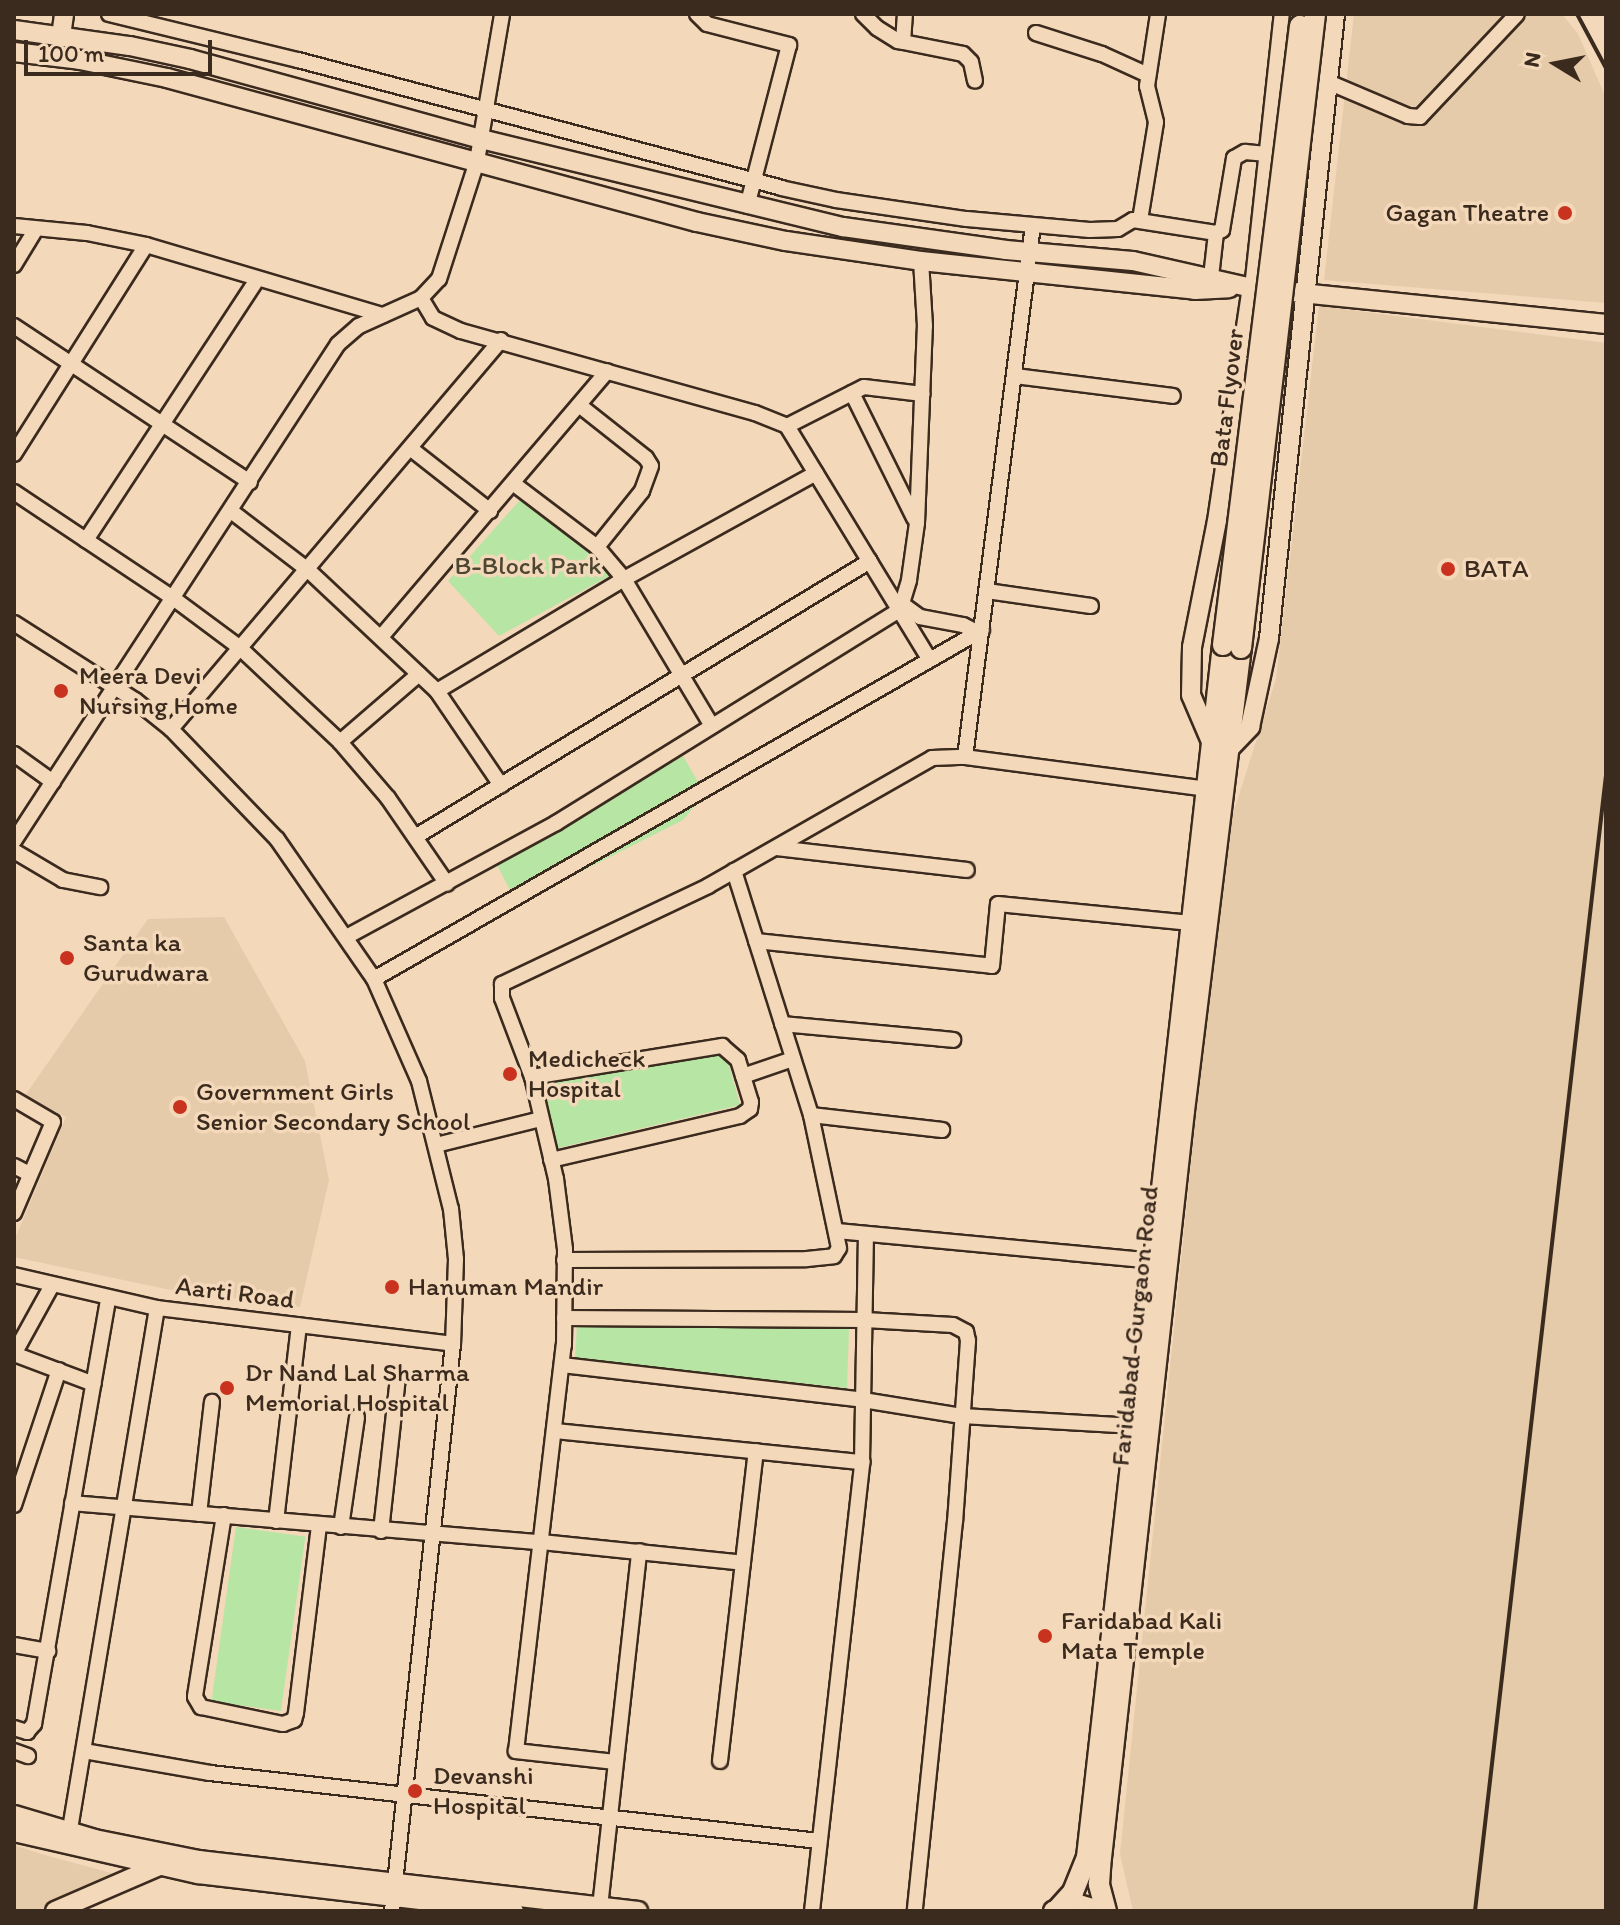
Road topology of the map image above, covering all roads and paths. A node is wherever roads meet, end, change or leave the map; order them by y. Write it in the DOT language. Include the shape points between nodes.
graph roads {
  1 [pos="64,14"];
  2 [pos="109,14"];
  3 [pos="502,14"];
  4 [pos="697,14"];
  5 [pos="863,14"];
  6 [pos="905,14"];
  7 [pos="1158,14"];
  8 [pos="1282,14"];
  9 [pos="1301,14"];
  10 [pos="1315,14"];
  11 [pos="1335,14"];
  12 [pos="1517,14"];
  13 [pos="14,30"];
  14 [pos="1036,33"];
  15 [pos="61,36"];
  16 [pos="903,42"];
  17 [pos="14,52"];
  18 [pos="1148,75"];
  19 [pos="975,81"];
  20 [pos="1328,82"];
  21 [pos="486,111"];
  22 [pos="481,139"];
  23 [pos="1267,154"];
  24 [pos="477,161"];
  25 [pos="753,181"];
  26 [pos="747,206"];
  27 [pos="1140,220"];
  28 [pos="1033,225"];
  29 [pos="14,226"];
  30 [pos="36,229"];
  31 [pos="1216,233"];
  32 [pos="146,245"];
  33 [pos="1030,252"];
  34 [pos="921,261"];
  35 [pos="14,265"];
  36 [pos="1028,272"];
  37 [pos="1211,277"];
  38 [pos="257,280"];
  39 [pos="1252,288"];
  40 [pos="1305,293"];
  41 [pos="421,298"];
  42 [pos="383,315"];
  43 [pos="1606,324"];
  44 [pos="14,326"];
  45 [pos="501,340"];
  46 [pos="71,363"];
  47 [pos="607,371"];
  48 [pos="1015,376"];
  49 [pos="852,393"];
  50 [pos="923,394"];
  51 [pos="1173,396"];
  52 [pos="579,405"];
  53 [pos="162,424"];
  54 [pos="787,426"];
  55 [pos="410,448"];
  56 [pos="14,454"];
  57 [pos="816,473"];
  58 [pos="250,482"];
  59 [pos="514,484"];
  60 [pos="14,492"];
  61 [pos="231,511"];
  62 [pos="490,511"];
  63 [pos="917,523"];
  64 [pos="86,540"];
  65 [pos="597,547"];
  66 [pos="870,561"];
  67 [pos="308,570"];
  68 [pos="624,579"];
  69 [pos="987,591"];
  70 [pos="173,598"];
  71 [pos="1091,606"];
  72 [pos="901,607"];
  73 [pos="14,623"];
  74 [pos="980,631"];
  75 [pos="381,637"];
  76 [pos="239,647"];
  77 [pos="1232,647"];
  78 [pos="930,660"];
  79 [pos="419,674"];
  80 [pos="681,676"];
  81 [pos="114,689"];
  82 [pos="437,691"];
  83 [pos="712,726"];
  84 [pos="171,729"];
  85 [pos="340,742"];
  86 [pos="1221,745"];
  87 [pos="14,754"];
  88 [pos="965,757"];
  89 [pos="53,782"];
  90 [pos="501,785"];
  91 [pos="1216,790"];
  92 [pos="415,837"];
  93 [pos="14,841"];
  94 [pos="776,847"];
  95 [pos="14,851"];
  96 [pos="967,870"];
  97 [pos="734,871"];
  98 [pos="447,884"];
  99 [pos="100,887"];
  100 [pos="1191,923"];
  101 [pos="348,936"];
  102 [pos="756,941"];
  103 [pos="374,979"];
  104 [pos="782,1024"];
  105 [pos="953,1040"];
  106 [pos="793,1059"];
  107 [pos="743,1076"];
  108 [pos="532,1077"];
  109 [pos="14,1099"];
  110 [pos="811,1115"];
  111 [pos="541,1119"];
  112 [pos="942,1130"];
  113 [pos="436,1145"];
  114 [pos="551,1160"];
  115 [pos="14,1166"];
  116 [pos="30,1174"];
  117 [pos="14,1213"];
  118 [pos="837,1231"];
  119 [pos="866,1234"];
  120 [pos="564,1260"];
  121 [pos="1160,1261"];
  122 [pos="14,1275"];
  123 [pos="51,1287"];
  124 [pos="108,1298"];
  125 [pos="157,1308"];
  126 [pos="564,1318"];
  127 [pos="865,1320"];
  128 [pos="299,1325"];
  129 [pos="453,1344"];
  130 [pos="14,1354"];
  131 [pos="562,1365"];
  132 [pos="59,1370"];
  133 [pos="398,1376"];
  134 [pos="94,1384"];
  135 [pos="863,1400"];
  136 [pos="212,1402"];
  137 [pos="962,1416"];
  138 [pos="357,1417"];
  139 [pos="1135,1426"];
  140 [pos="555,1431"];
  141 [pos="756,1451"];
  142 [pos="862,1462"];
  143 [pos="72,1503"];
  144 [pos="14,1505"];
  145 [pos="122,1509"];
  146 [pos="199,1514"];
  147 [pos="224,1515"];
  148 [pos="276,1521"];
  149 [pos="319,1526"];
  150 [pos="341,1527"];
  151 [pos="381,1531"];
  152 [pos="433,1535"];
  153 [pos="541,1542"];
  154 [pos="639,1551"];
  155 [pos="743,1563"];
  156 [pos="14,1645"];
  157 [pos="48,1651"];
  158 [pos="14,1728"];
  159 [pos="84,1751"];
  160 [pos="720,1761"];
  161 [pos="615,1762"];
  162 [pos="404,1796"];
  163 [pos="14,1815"];
  164 [pos="609,1819"];
  165 [pos="14,1832"];
  166 [pos="68,1839"];
  167 [pos="819,1841"];
  168 [pos="182,1857"];
  169 [pos="159,1866"];
  170 [pos="393,1898"];
  171 [pos="600,1907"];
  172 [pos="1055,1910"];
  173 [pos="55,1911"];
  174 [pos="514,1911"];
  175 [pos="638,1911"];
  176 [pos="812,1911"];
  177 [pos="915,1911"];
  178 [pos="1103,1911"];
  1 -- 15 [label="street"];
  2 -- 21 [label="street"];
  3 -- 21 [label="street"];
  4 -- 25 [label="street" via="707,24 789,45"];
  5 -- 16 [label="street"];
  6 -- 16 [label="street"];
  7 -- 18 [label="street"];
  8 -- 23 [label="street"];
  9 -- 77 [label="main road, Bata Flyover, bridge"];
  10 -- 77 [label="main road, Bata Flyover, bridge"];
  11 -- 20 [label="street"];
  12 -- 20 [label="street" via="1420,117"];
  13 -- 15 [label="street"];
  14 -- 18 [label="street"];
  15 -- 22 [label="street" via="190,59"];
  16 -- 19 [label="street" via="963,54 971,62"];
  17 -- 24 [label="street" via="167,78"];
  18 -- 27 [label="street" via="1156,122"];
  20 -- 40 [label="street"];
  21 -- 22 [label="street"];
  21 -- 25 [label="street"];
  22 -- 24 [label="street"];
  22 -- 26 [label="street"];
  23 -- 31 [label="street" via="1245,152 1234,158 1222,230"];
  23 -- 39 [label="street"];
  24 -- 34 [label="street" via="697,222"];
  24 -- 41 [label="street" via="439,279"];
  25 -- 26 [label="street"];
  25 -- 28 [label="street" via="836,200"];
  26 -- 33 [label="street" via="843,227"];
  27 -- 28 [label="street" via="1118,229"];
  27 -- 31 [label="street"];
  28 -- 33 [label="street"];
  29 -- 30 [label="street"];
  30 -- 32 [label="street"];
  30 -- 35 [label="street"];
  31 -- 37 [label="street"];
  32 -- 38 [label="street"];
  32 -- 46 [label="street"];
  33 -- 36 [label="street"];
  33 -- 37 [label="street" via="1133,261"];
  34 -- 36 [label="street"];
  34 -- 50 [label="street"];
  36 -- 39 [label="street" via="1195,290"];
  36 -- 48 [label="street"];
  37 -- 39 [label="street"];
  38 -- 42 [label="street"];
  38 -- 53 [label="street"];
  39 -- 40 [label="street"];
  39 -- 86 [label="street" via="1192,647 1191,695"];
  40 -- 43 [label="street"];
  40 -- 86 [label="street" via="1263,682 1250,727"];
  41 -- 42 [label="street"];
  41 -- 45 [label="street" via="441,324"];
  42 -- 58 [label="street" via="338,344"];
  44 -- 46 [label="street"];
  45 -- 47 [label="street"];
  45 -- 55 [label="street"];
  46 -- 53 [label="street"];
  46 -- 56 [label="street"];
  47 -- 52 [label="street"];
  47 -- 54 [label="street"];
  48 -- 51 [label="street"];
  48 -- 69 [label="street"];
  49 -- 50 [label="street" via="864,387"];
  49 -- 54 [label="street"];
  49 -- 63 [label="street"];
  50 -- 63 [label="street"];
  52 -- 59 [label="street"];
  52 -- 65 [label="street" via="651,466 642,491"];
  53 -- 58 [label="street"];
  53 -- 64 [label="street"];
  54 -- 57 [label="street"];
  55 -- 62 [label="street"];
  55 -- 67 [label="street"];
  57 -- 66 [label="street"];
  57 -- 68 [label="street"];
  58 -- 61 [label="street"];
  59 -- 62 [label="street"];
  59 -- 65 [label="street"];
  60 -- 64 [label="street"];
  61 -- 67 [label="street"];
  61 -- 70 [label="street"];
  62 -- 75 [label="street"];
  63 -- 72 [label="street"];
  64 -- 70 [label="street"];
  65 -- 68 [label="street"];
  66 -- 72 [label="street"];
  66 -- 80 [label="street"];
  67 -- 75 [label="street"];
  67 -- 76 [label="street"];
  68 -- 80 [label="street"];
  68 -- 82 [label="street"];
  69 -- 71 [label="street"];
  69 -- 74 [label="street"];
  70 -- 76 [label="street"];
  70 -- 81 [label="street"];
  72 -- 74 [label="street" via="920,617"];
  72 -- 78 [label="street"];
  72 -- 83 [label="street"];
  73 -- 81 [label="street"];
  74 -- 78 [label="street"];
  74 -- 88 [label="street"];
  75 -- 79 [label="street"];
  76 -- 84 [label="street"];
  76 -- 85 [label="street"];
  77 -- 86 [label="main road, Bata Flyover"];
  78 -- 103 [label="street"];
  79 -- 82 [label="street"];
  79 -- 85 [label="street"];
  80 -- 83 [label="street"];
  80 -- 90 [label="street"];
  81 -- 84 [label="street"];
  81 -- 89 [label="street"];
  82 -- 90 [label="street"];
  83 -- 98 [label="street"];
  84 -- 101 [label="street" via="277,839"];
  85 -- 92 [label="street"];
  86 -- 91 [label="main road, Bata Flyover"];
  87 -- 89 [label="street"];
  88 -- 91 [label="street"];
  88 -- 94 [label="street" via="932,758 910,767"];
  89 -- 93 [label="street"];
  90 -- 92 [label="street"];
  91 -- 100 [label="main road, Faridabad-Gurgaon Road"];
  91 -- 121 [label="main road, Faridabad-Gurgaon Road"];
  92 -- 98 [label="street"];
  94 -- 96 [label="street"];
  94 -- 97 [label="street"];
  95 -- 99 [label="street" via="63,880"];
  97 -- 102 [label="street"];
  97 -- 108 [label="street" via="505,980 502,998"];
  98 -- 101 [label="street"];
  100 -- 102 [label="street" via="998,904 992,966"];
  100 -- 121 [label="main road, Faridabad-Gurgaon Road"];
  101 -- 103 [label="street"];
  102 -- 104 [label="street"];
  103 -- 113 [label="street" via="419,1081"];
  104 -- 105 [label="street"];
  104 -- 106 [label="street"];
  106 -- 107 [label="street"];
  106 -- 110 [label="street"];
  107 -- 108 [label="street" via="733,1052 722,1046"];
  107 -- 114 [label="street" via="751,1102 740,1116"];
  108 -- 111 [label="street"];
  109 -- 116 [label="street" via="53,1120"];
  110 -- 112 [label="street"];
  110 -- 118 [label="street"];
  111 -- 113 [label="street"];
  111 -- 114 [label="street"];
  113 -- 129 [label="street" via="456,1259"];
  114 -- 120 [label="street"];
  115 -- 116 [label="street"];
  116 -- 117 [label="street"];
  118 -- 119 [label="street"];
  118 -- 120 [label="street" via="839,1248 834,1256"];
  119 -- 121 [label="street"];
  119 -- 127 [label="street"];
  120 -- 126 [label="street"];
  121 -- 139 [label="main road, Faridabad-Gurgaon Road"];
  121 -- 178 [label="main road, Faridabad-Gurgaon Road" via="1101,1858"];
  122 -- 123 [label="street, Aarti Road"];
  123 -- 124 [label="street, Aarti Road"];
  123 -- 130 [label="street"];
  124 -- 125 [label="street, Aarti Road"];
  124 -- 134 [label="street"];
  125 -- 128 [label="street, Aarti Road"];
  125 -- 145 [label="street"];
  126 -- 127 [label="street"];
  126 -- 131 [label="street"];
  127 -- 135 [label="street"];
  127 -- 137 [label="street" via="953,1325 966,1332"];
  128 -- 129 [label="street, Aarti Road"];
  128 -- 148 [label="street"];
  129 -- 152 [label="street"];
  130 -- 132 [label="street"];
  131 -- 135 [label="street"];
  131 -- 140 [label="street"];
  132 -- 134 [label="street"];
  132 -- 144 [label="street"];
  133 -- 151 [label="street"];
  134 -- 143 [label="street"];
  135 -- 137 [label="street"];
  135 -- 142 [label="street"];
  136 -- 146 [label="street"];
  137 -- 139 [label="street"];
  137 -- 177 [label="street"];
  138 -- 150 [label="street"];
  139 -- 172 [label="main road, Faridabad-Gurgaon Road" via="1087,1857 1073,1892"];
  140 -- 141 [label="street"];
  140 -- 153 [label="street"];
  141 -- 142 [label="street"];
  141 -- 155 [label="street"];
  142 -- 167 [label="street"];
  143 -- 145 [label="street"];
  143 -- 157 [label="street"];
  145 -- 146 [label="street"];
  145 -- 159 [label="street"];
  146 -- 147 [label="street"];
  147 -- 148 [label="street"];
  147 -- 149 [label="street" via="195,1697 207,1709 283,1724 294,1720 296,1713"];
  148 -- 149 [label="street"];
  149 -- 150 [label="street"];
  150 -- 151 [label="street"];
  151 -- 152 [label="street"];
  152 -- 153 [label="street"];
  152 -- 162 [label="street"];
  153 -- 154 [label="street"];
  153 -- 161 [label="street" via="516,1751"];
  154 -- 155 [label="street"];
  154 -- 161 [label="street"];
  155 -- 160 [label="street"];
  156 -- 157 [label="street"];
  157 -- 158 [label="street" via="32,1730"];
  159 -- 162 [label="street" via="210,1773"];
  159 -- 166 [label="street"];
  161 -- 164 [label="street"];
  162 -- 164 [label="street"];
  162 -- 170 [label="street"];
  163 -- 166 [label="street"];
  164 -- 167 [label="street"];
  164 -- 171 [label="street"];
  165 -- 166 [label="street"];
  166 -- 168 [label="street"];
  166 -- 169 [label="street"];
  167 -- 176 [label="street"];
  168 -- 169 [label="street"];
  168 -- 170 [label="street"];
  169 -- 170 [label="street"];
  169 -- 173 [label="street"];
  170 -- 171 [label="street"];
  170 -- 174 [label="street"];
  171 -- 175 [label="street"];
  172 -- 178 [label="main road" via="1082,1906"];
}
